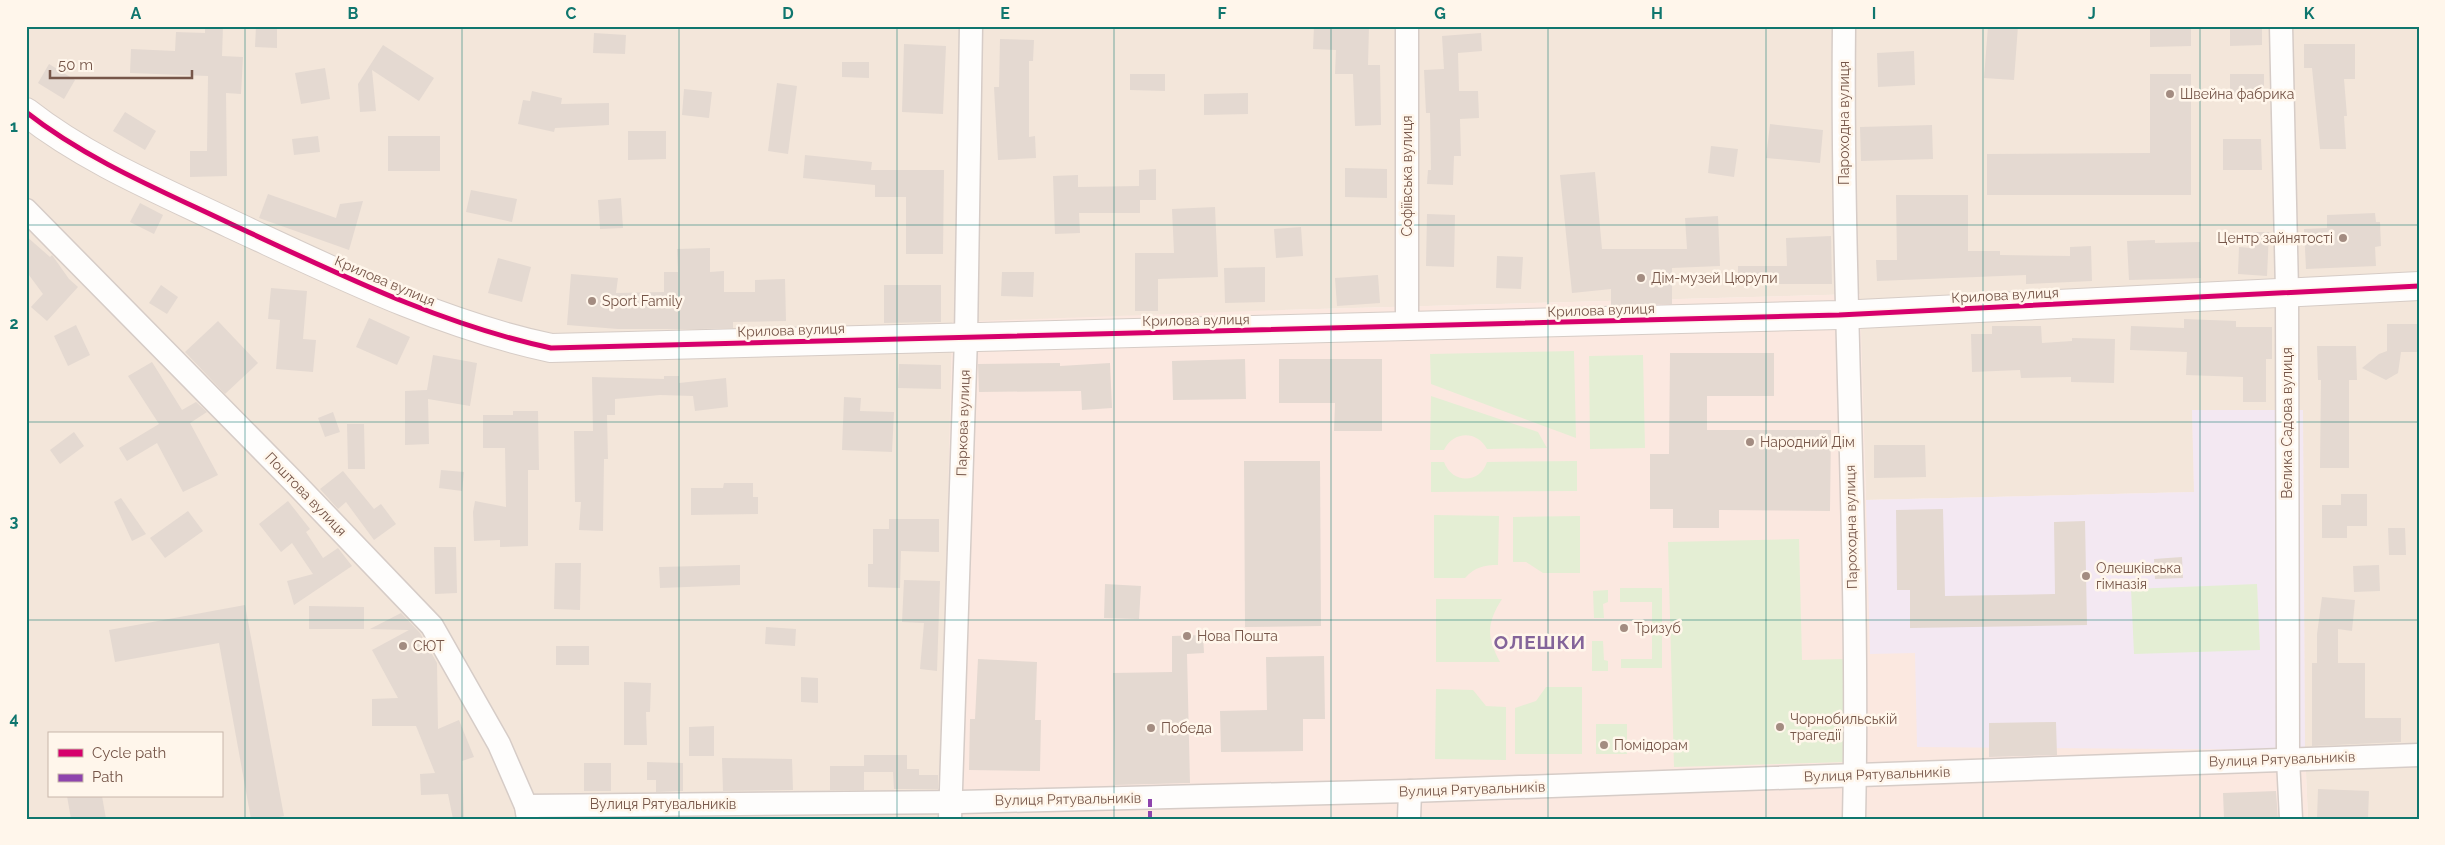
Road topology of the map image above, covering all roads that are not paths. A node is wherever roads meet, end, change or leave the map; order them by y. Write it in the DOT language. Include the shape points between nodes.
graph roads {
  1 [pos="971,26"];
  2 [pos="1407,26"];
  3 [pos="1844,26"];
  4 [pos="2281,26"];
  5 [pos="26,112"];
  6 [pos="26,210"];
  7 [pos="2419,286"];
  8 [pos="2287,291"];
  9 [pos="1848,314"];
  10 [pos="1407,327"];
  11 [pos="966,337"];
  12 [pos="2419,755"];
  13 [pos="2288,759"];
  14 [pos="1855,775"];
  15 [pos="1410,791"];
  16 [pos="950,810"];
  17 [pos="527,812"];
  18 [pos="1409,819"];
  19 [pos="1854,819"];
  20 [pos="2291,819"];
  1 -- 11 [label="street, Паркова вулиця"];
  2 -- 10 [label="street, Софіївська вулиця"];
  3 -- 9 [label="street, Пароходна вулиця" via="1842,159"];
  4 -- 8 [label="street, Велика Садова вулиця"];
  5 -- 11 [label="street, Крилова вулиця" via="48,129 134,178 353,281 436,315 520,341 551,348"];
  6 -- 17 [label="street, Поштова вулиця" via="432,626 499,744"];
  7 -- 8 [label="street, Крилова вулиця"];
  8 -- 9 [label="street, Крилова вулиця"];
  8 -- 13 [label="street, Велика Садова вулиця"];
  9 -- 10 [label="street, Крилова вулиця"];
  9 -- 14 [label="street, Пароходна вулиця"];
  10 -- 11 [label="street, Крилова вулиця"];
  11 -- 16 [label="street, Паркова вулиця"];
  12 -- 13 [label="street, Вулиця Рятувальників"];
  13 -- 14 [label="street, Вулиця Рятувальників"];
  13 -- 20 [label="street, Велика Садова вулиця"];
  14 -- 15 [label="street, Вулиця Рятувальників"];
  14 -- 19 [label="street, Пароходна вулиця"];
  15 -- 16 [label="street, Вулиця Рятувальників"];
  15 -- 18 [label="street"];
  16 -- 17 [label="street, Вулиця Рятувальників"];
}
